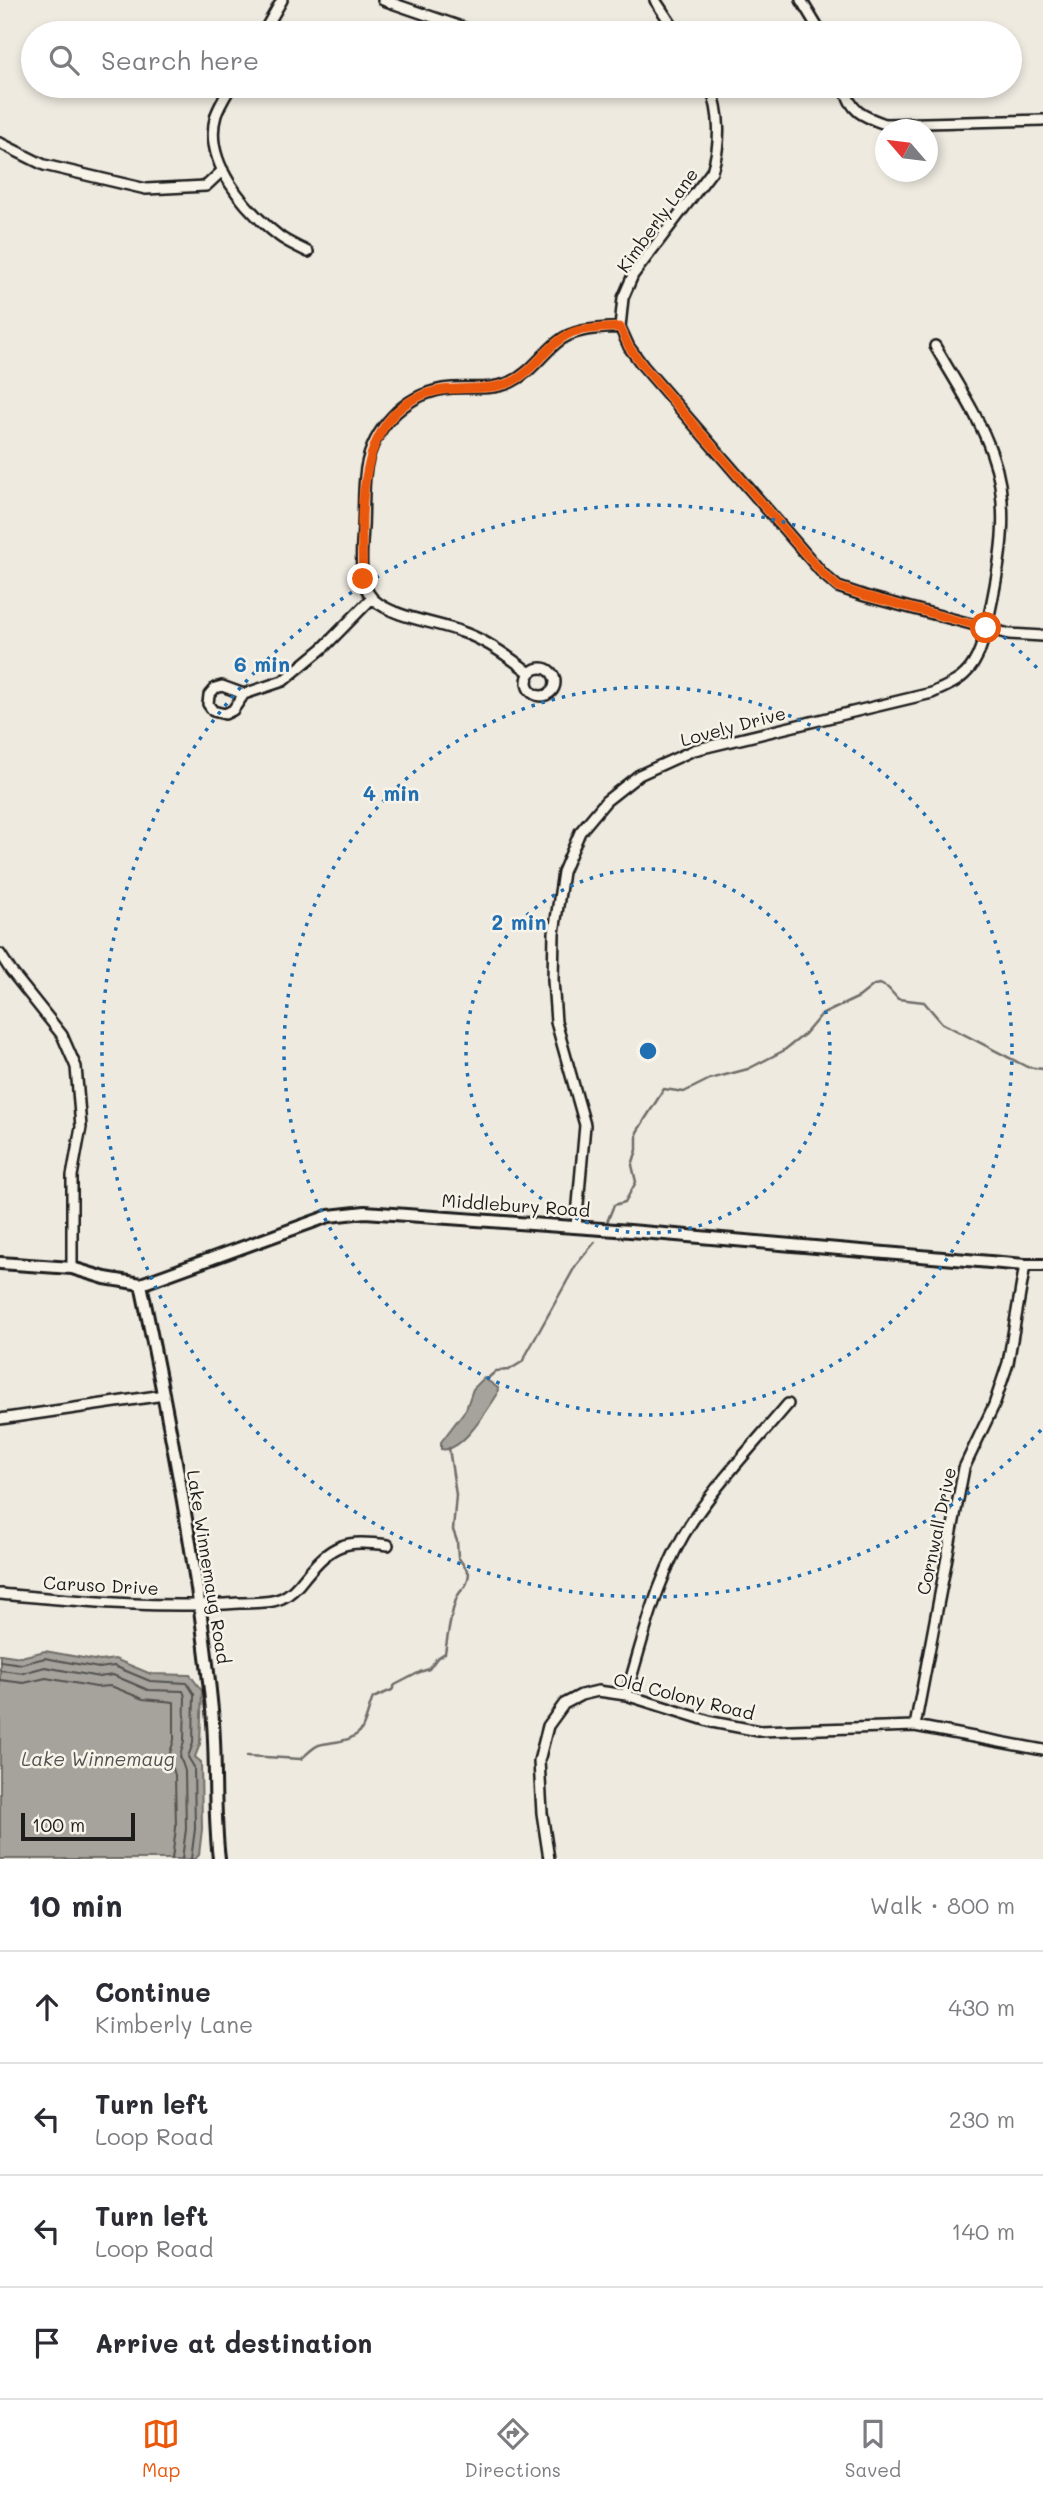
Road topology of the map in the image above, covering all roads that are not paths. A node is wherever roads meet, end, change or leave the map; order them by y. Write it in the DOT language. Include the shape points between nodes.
graph roads {
  1 [pos="282,0"];
  2 [pos="383,0"];
  3 [pos="654,0"];
  4 [pos="801,0"];
  5 [pos="270,21"];
  6 [pos="445,21"];
  7 [pos="669,21"];
  8 [pos="814,21"];
  9 [pos="225,98"];
  10 [pos="713,98"];
  11 [pos="847,98"];
  12 [pos="1043,120"];
  13 [pos="0,143"];
  14 [pos="223,170"];
  15 [pos="308,253"];
  16 [pos="620,327"];
  17 [pos="935,346"];
  18 [pos="372,598"];
  19 [pos="986,628"];
  20 [pos="1043,636"];
  21 [pos="530,673"];
  22 [pos="244,694"];
  23 [pos="0,954"];
  24 [pos="576,1227"];
  25 [pos="0,1263"];
  26 [pos="1026,1265"];
  27 [pos="1043,1265"];
  28 [pos="72,1268"];
  29 [pos="141,1284"];
  30 [pos="164,1395"];
  31 [pos="788,1404"];
  32 [pos="0,1419"];
  33 [pos="388,1545"];
  34 [pos="0,1594"];
  35 [pos="199,1606"];
  36 [pos="626,1695"];
  37 [pos="915,1727"];
  38 [pos="1043,1750"];
  39 [pos="219,1859"];
  40 [pos="550,1859"];
  1 -- 5 [label="street"];
  2 -- 6 [label="street"];
  3 -- 7 [label="street"];
  4 -- 8 [label="street"];
  9 -- 14 [label="street" via="216,116 215,135"];
  10 -- 16 [label="street, Kimberly Lane" via="719,151 712,171 633,275 623,298"];
  11 -- 12 [label="street" via="862,116 885,124"];
  13 -- 14 [label="street" via="44,165 146,189 206,186"];
  14 -- 15 [label="street" via="253,212"];
  16 -- 18 [label="street" via="576,332 509,383 423,395 387,422 366,467 363,579"];
  16 -- 19 [label="street" via="643,366 838,587"];
  17 -- 19 [label="street, Lovely Drive" via="979,422 1001,486 1000,562"];
  18 -- 21 [label="street" via="400,614 463,632"];
  18 -- 22 [label="street" via="324,648 283,681"];
  19 -- 20 [label="street"];
  19 -- 24 [label="street, Lovely Drive" via="972,666 956,682 932,693 694,750 639,775 606,801 580,832 563,872 553,980 556,1022 585,1125"];
  23 -- 28 [label="street" via="62,1035 76,1067 81,1126 72,1176"];
  24 -- 26 [label="street, Middlebury Road"];
  24 -- 29 [label="street, Middlebury Road" via="365,1212 329,1216"];
  25 -- 28 [label="street, Middlebury Road"];
  26 -- 27 [label="street, Middlebury Road"];
  26 -- 37 [label="street, Cornwall Drive" via="1008,1363 964,1468"];
  28 -- 29 [label="street, Middlebury Road"];
  29 -- 30 [label="street, Lake Winnemaug Road"];
  30 -- 32 [label="street"];
  30 -- 35 [label="street, Lake Winnemaug Road"];
  31 -- 36 [label="street" via="723,1481 673,1556"];
  33 -- 35 [label="street, Caruso Drive" via="361,1542 335,1548 282,1598"];
  34 -- 35 [label="street, Caruso Drive"];
  35 -- 39 [label="street, Lake Winnemaug Road" via="212,1713"];
  36 -- 37 [label="street, Old Colony Road" via="759,1731"];
  36 -- 40 [label="street, Old Colony Road" via="598,1691 581,1695 564,1704 548,1726 539,1761"];
  37 -- 38 [label="street, Old Colony Road"];
}
